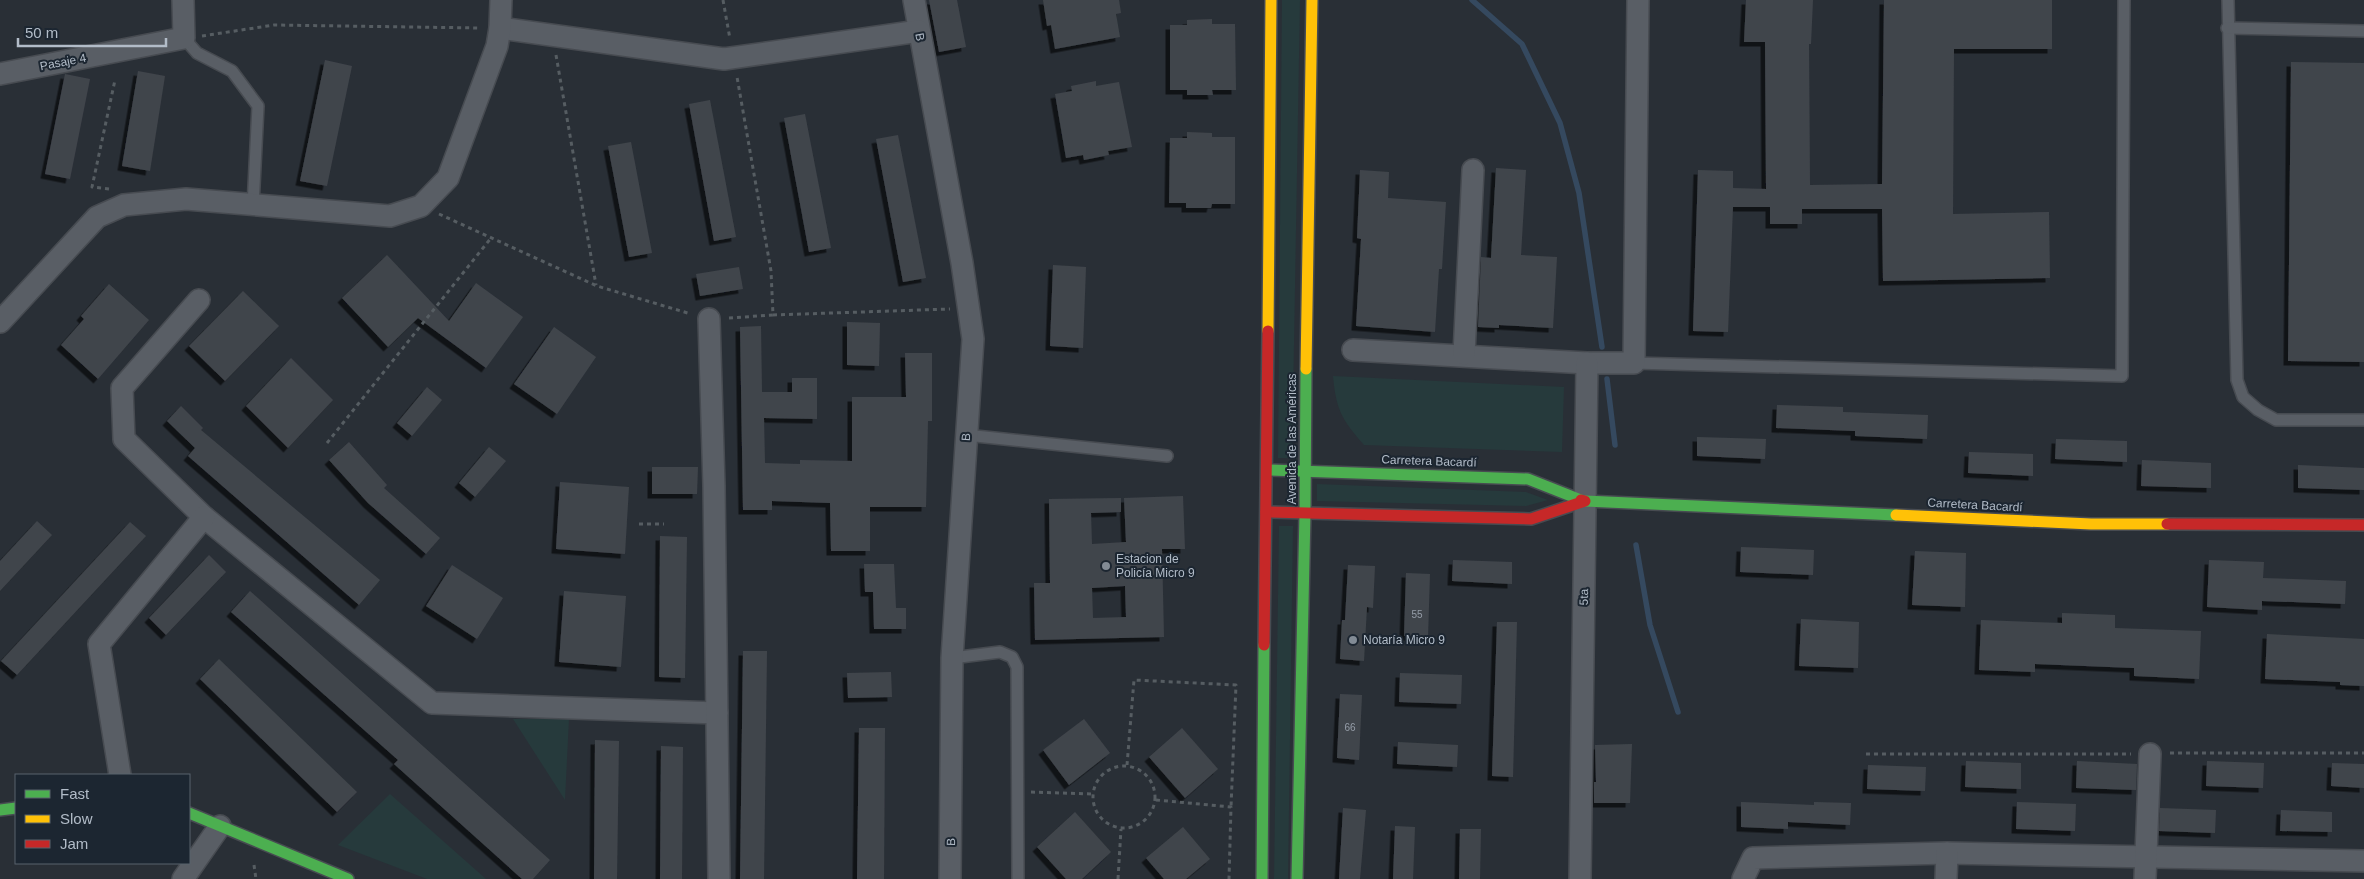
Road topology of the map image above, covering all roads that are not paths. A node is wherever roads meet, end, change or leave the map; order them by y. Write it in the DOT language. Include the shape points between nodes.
graph roads {
  1 [pos="183,0"];
  2 [pos="501,0"];
  3 [pos="914,0"];
  4 [pos="1271,0"];
  5 [pos="1312,0"];
  6 [pos="1638,0"];
  7 [pos="2124,0"];
  8 [pos="2228,0"];
  9 [pos="500,28"];
  10 [pos="2227,28"];
  11 [pos="919,30"];
  12 [pos="2364,31"];
  13 [pos="184,38"];
  14 [pos="0,74"];
  15 [pos="1473,170"];
  16 [pos="253,206"];
  17 [pos="199,300"];
  18 [pos="709,319"];
  19 [pos="0,322"];
  20 [pos="1353,350"];
  21 [pos="1464,354"];
  22 [pos="1587,362"];
  23 [pos="1634,363"];
  24 [pos="2364,420"];
  25 [pos="966,435"];
  26 [pos="1167,456"];
  27 [pos="1267,470"];
  28 [pos="1304,471"];
  29 [pos="1585,501"];
  30 [pos="1266,512"];
  31 [pos="1306,513"];
  32 [pos="204,517"];
  33 [pos="2364,525"];
  34 [pos="952,658"];
  35 [pos="717,713"];
  36 [pos="2150,754"];
  37 [pos="120,774"];
  38 [pos="15,808"];
  39 [pos="0,810"];
  40 [pos="190,813"];
  41 [pos="220,826"];
  42 [pos="1947,853"];
  43 [pos="2145,856"];
  44 [pos="2364,861"];
  45 [pos="183,879"];
  46 [pos="348,879"];
  47 [pos="719,879"];
  48 [pos="950,879"];
  49 [pos="1018,879"];
  50 [pos="1262,879"];
  51 [pos="1297,879"];
  52 [pos="1580,879"];
  53 [pos="1743,879"];
  54 [pos="1946,879"];
  55 [pos="2145,879"];
  1 -- 13 [label="street"];
  2 -- 9 [label="street"];
  3 -- 11 [label="street, B"];
  4 -- 27 [label="main road, Avenida de las Américas"];
  5 -- 28 [label="main road, Avenida de las Américas"];
  6 -- 23 [label="street"];
  7 -- 23 [label="lane" via="2122,376"];
  8 -- 10 [label="lane"];
  9 -- 11 [label="street" via="714,58 734,58"];
  9 -- 16 [label="street" via="497,46 448,178 421,206 390,216"];
  10 -- 12 [label="lane"];
  10 -- 24 [label="lane" via="2238,380 2243,397 2276,420"];
  11 -- 25 [label="street, B" via="970,308 973,339"];
  13 -- 14 [label="street, Pasaje 4"];
  13 -- 16 [label="lane" via="197,53 232,71 258,106"];
  15 -- 21 [label="street"];
  16 -- 19 [label="street" via="186,199 124,205 96,217"];
  17 -- 32 [label="street" via="122,388 124,439"];
  18 -- 35 [label="street"];
  20 -- 21 [label="street"];
  21 -- 22 [label="street"];
  22 -- 23 [label="street"];
  22 -- 29 [label="street, 5ta"];
  25 -- 26 [label="lane"];
  25 -- 34 [label="street, B"];
  27 -- 28 [label="main road, Carretera Bacardí"];
  27 -- 30 [label="main road, Avenida de las Américas"];
  28 -- 29 [label="main road, Carretera Bacardí" via="1528,479"];
  28 -- 31 [label="main road, Avenida de las Américas"];
  29 -- 31 [label="main road, Carretera Bacardí" via="1531,519"];
  29 -- 33 [label="main road, Carretera Bacardí" via="2091,524"];
  29 -- 52 [label="street, 5ta"];
  30 -- 31 [label="main road, Carretera Bacardí"];
  30 -- 50 [label="main road, Avenida de las Américas"];
  31 -- 51 [label="main road, Avenida de las Américas"];
  32 -- 35 [label="street" via="432,704"];
  32 -- 37 [label="street" via="98,644"];
  34 -- 48 [label="street, B"];
  34 -- 49 [label="lane" via="1000,652 1012,657 1017,666"];
  35 -- 47 [label="street"];
  36 -- 43 [label="street"];
  38 -- 39 [label="main road"];
  40 -- 41 [label="main road"];
  41 -- 45 [label="street"];
  41 -- 46 [label="main road"];
  42 -- 43 [label="street"];
  42 -- 53 [label="street" via="1753,858"];
  42 -- 54 [label="street"];
  43 -- 44 [label="street"];
  43 -- 55 [label="street"];
}
